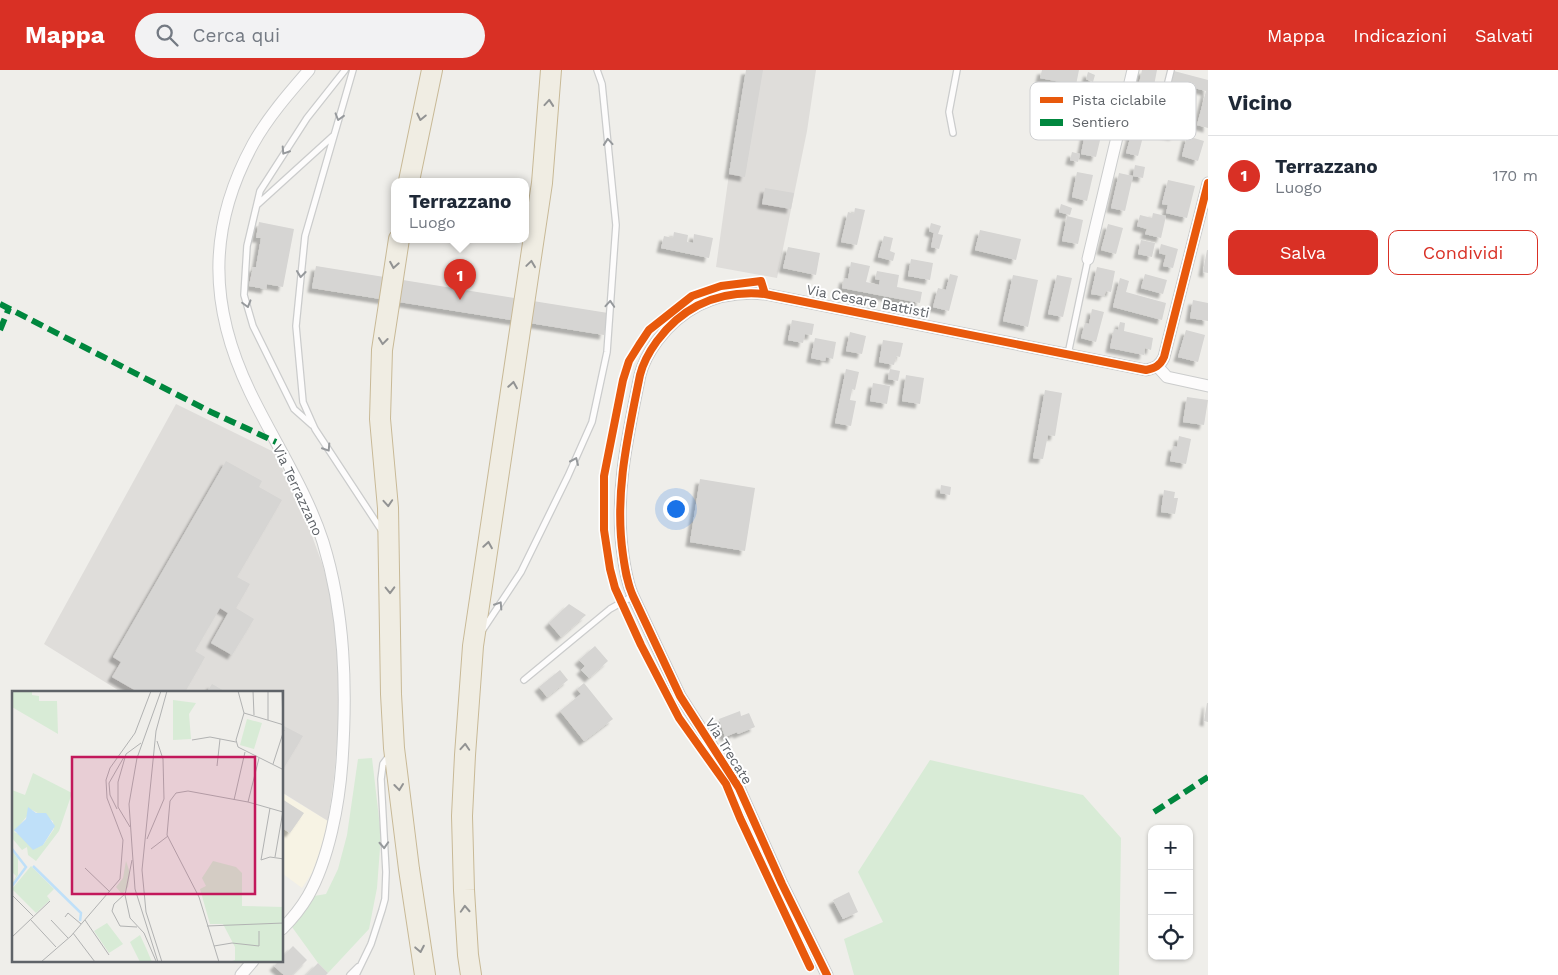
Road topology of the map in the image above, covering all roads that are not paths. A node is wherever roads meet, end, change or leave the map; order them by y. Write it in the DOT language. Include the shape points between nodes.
graph roads {
  1 [pos="309,70"];
  2 [pos="345,70"];
  3 [pos="353,70"];
  4 [pos="432,70"];
  5 [pos="551,70"];
  6 [pos="597,70"];
  7 [pos="957,70"];
  8 [pos="953,133"];
  9 [pos="333,136"];
  10 [pos="1116,140"];
  11 [pos="410,178"];
  12 [pos="1208,183"];
  13 [pos="256,206"];
  14 [pos="398,243"];
  15 [pos="1088,260"];
  16 [pos="1068,354"];
  17 [pos="1158,366"];
  18 [pos="1208,386"];
  19 [pos="315,429"];
  20 [pos="389,542"];
  21 [pos="633,596"];
  22 [pos="473,646"];
  23 [pos="524,680"];
  24 [pos="394,748"];
  25 [pos="284,927"];
  26 [pos="252,962"];
  27 [pos="361,964"];
  28 [pos="241,975"];
  29 [pos="350,975"];
  30 [pos="356,975"];
  31 [pos="425,975"];
  32 [pos="471,975"];
  33 [pos="827,975"];
  1 -- 25 [label="street, Via Terrazzano" via="271,117 241,169 223,226 218,264 222,309 239,368 316,522 335,588 341,627 345,718 336,805 316,879 308,897"];
  2 -- 13 [label="lane, one-way" via="302,126 260,191"];
  3 -- 9 [label="lane, one-way"];
  4 -- 11 [label="highway, one-way"];
  22 -- 5 [label="highway, one-way" via="542,183"];
  22 -- 6 [label="lane, one-way" via="520,572 592,422 606,352 616,224 602,84"];
  7 -- 8 [label="lane" via="950,112"];
  9 -- 13 [label="lane"];
  9 -- 19 [label="lane, one-way" via="305,236 296,326 303,402"];
  10 -- 15 [label="street"];
  12 -- 17 [label="street" via="1164,357"];
  13 -- 19 [label="lane, one-way" via="247,246 244,294 253,326 294,409"];
  14 -- 20 [label="highway, one-way" via="389,292 380,380"];
  15 -- 16 [label="lane"];
  16 -- 17 [label="street, Via Cesare Battisti" via="1146,370"];
  16 -- 21 [label="street, Via Cesare Battisti" via="754,292 732,294 689,309 666,329 644,361 634,403 619,511 620,538"];
  17 -- 18 [label="street" via="1167,377"];
  19 -- 20 [label="lane, one-way"];
  20 -- 24 [label="highway, one-way"];
  21 -- 23 [label="lane" via="610,610"];
  21 -- 33 [label="street, Via Trecate" via="680,696 739,788"];
  32 -- 22 [label="highway, one-way" via="462,816"];
  24 -- 27 [label="lane, one-way" via="383,764 381,779 386,872 384,899 374,936"];
  24 -- 31 [label="highway, one-way"];
  26 -- 28 [label="street"];
  27 -- 29 [label="lane"];
  27 -- 30 [label="lane"];
}
